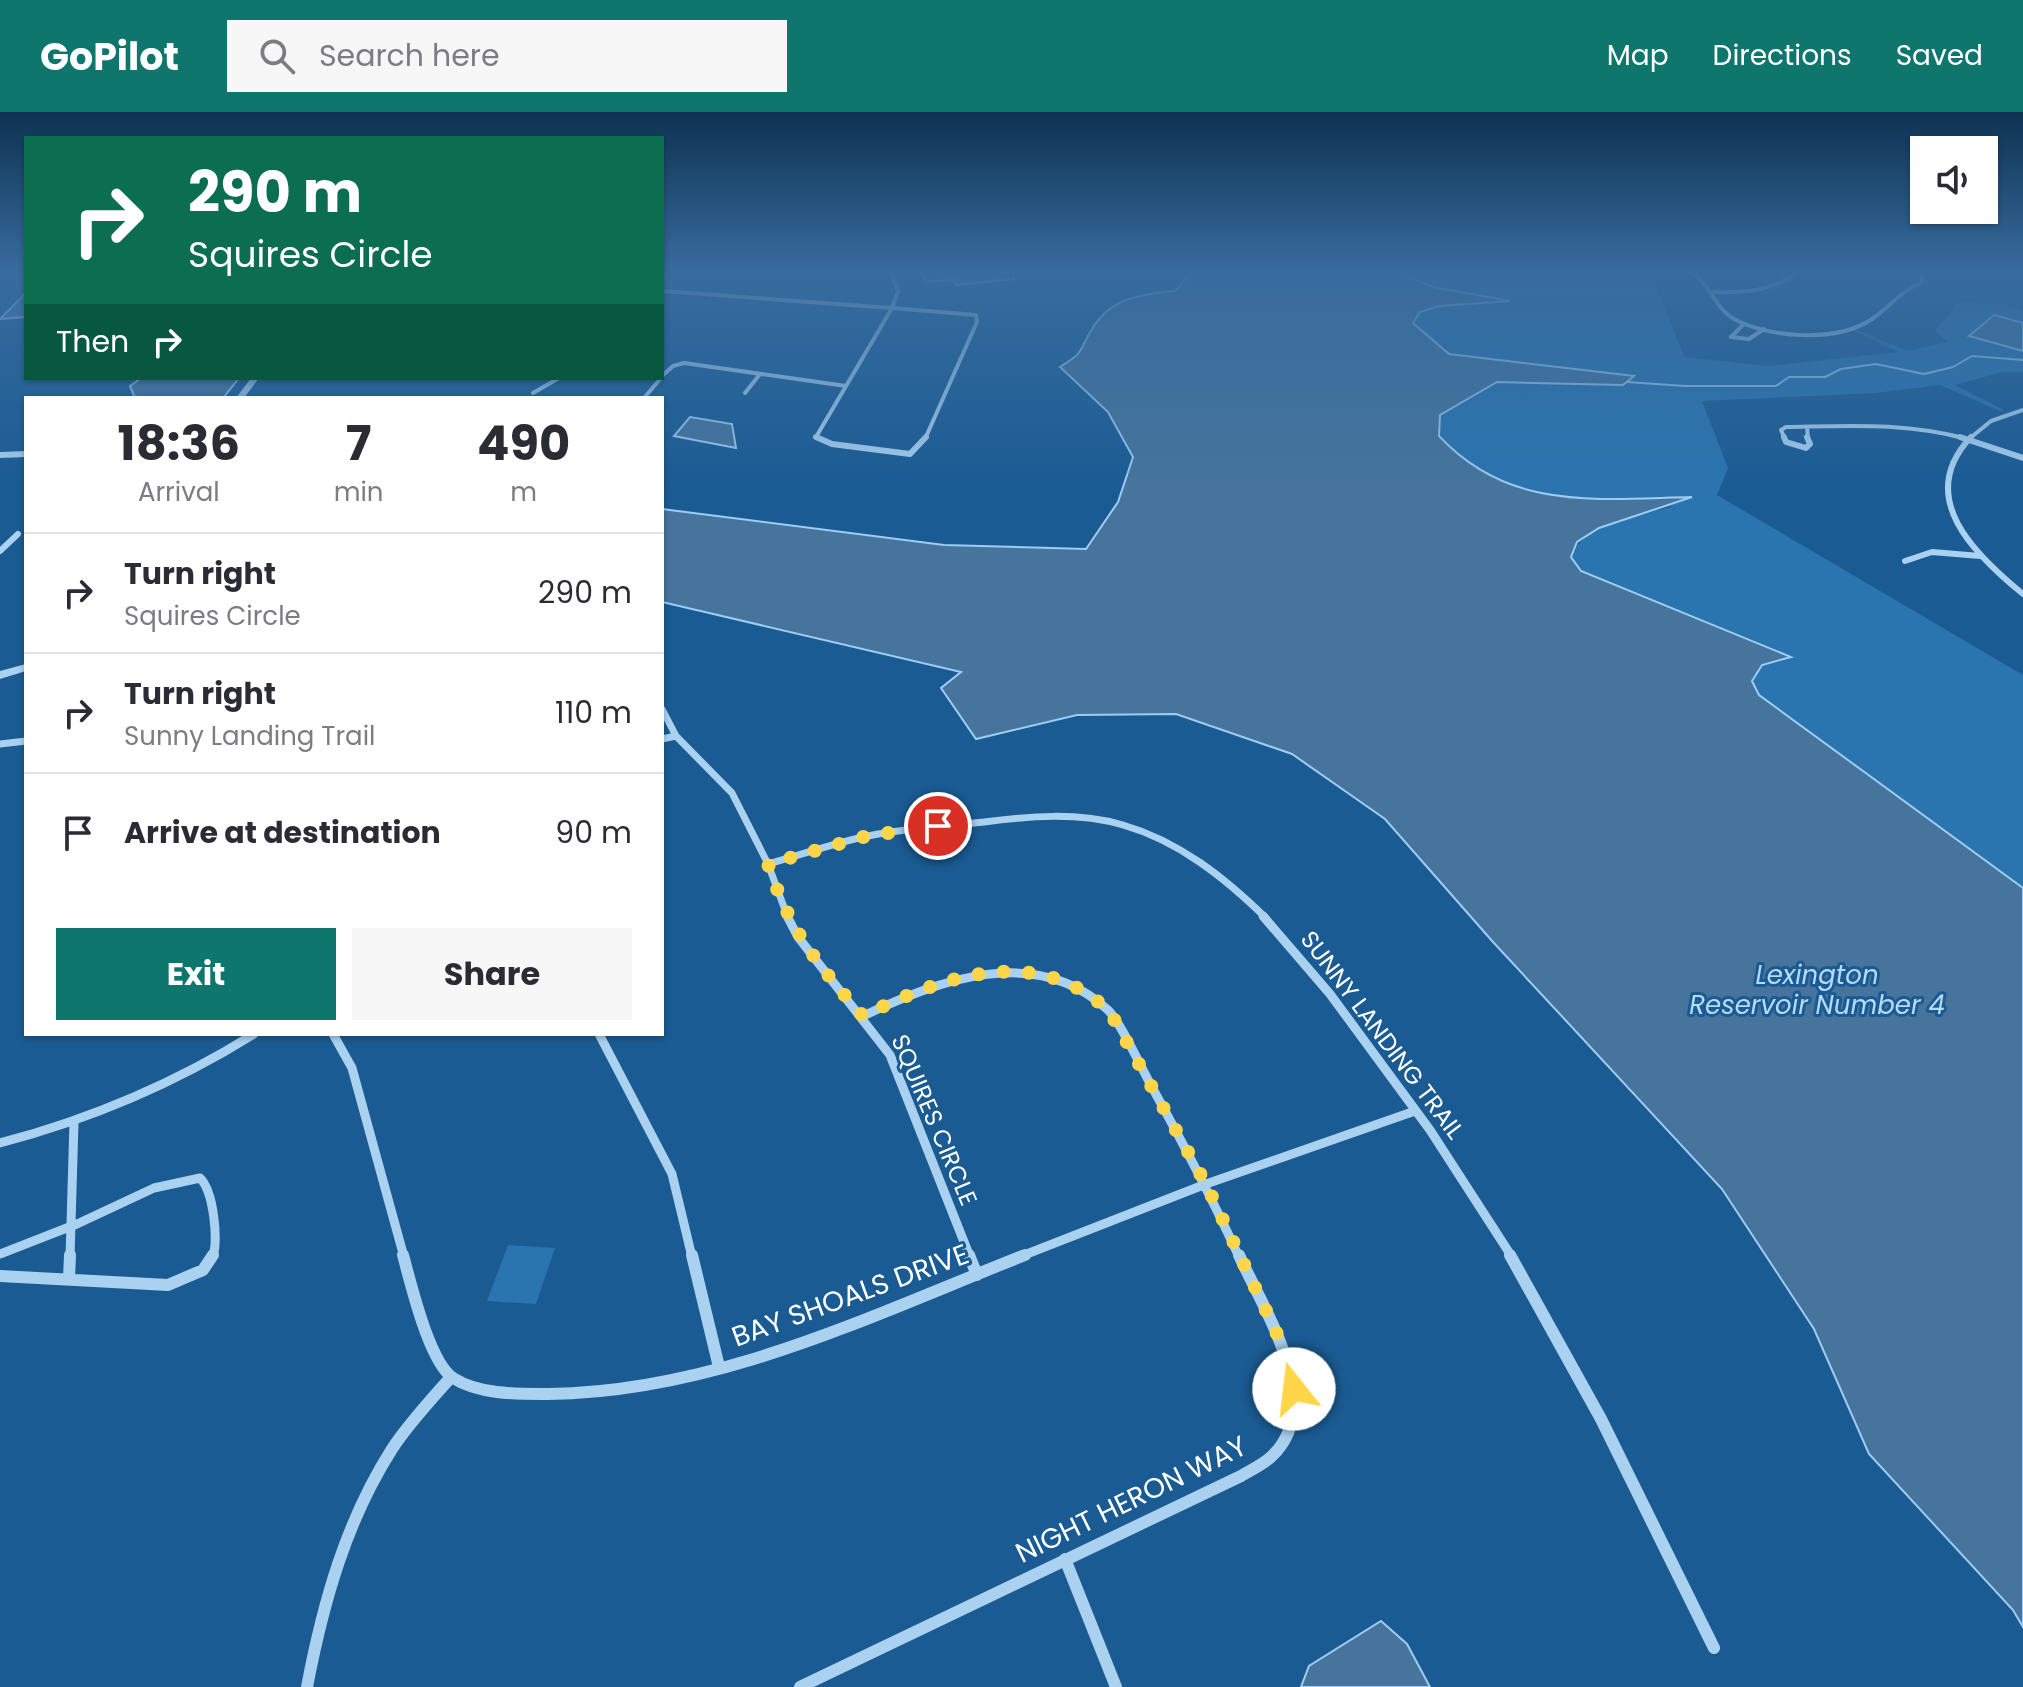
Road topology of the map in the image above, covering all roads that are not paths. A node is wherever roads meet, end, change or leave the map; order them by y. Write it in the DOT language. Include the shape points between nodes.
graph roads {
  1 [pos="870,344"];
  2 [pos="966,344"];
  3 [pos="664,374"];
  4 [pos="760,374"];
  5 [pos="556,380"];
  6 [pos="659,380"];
  7 [pos="846,386"];
  8 [pos="533,393"];
  9 [pos="745,393"];
  10 [pos="646,396"];
  11 [pos="2023,410"];
  12 [pos="1807,427"];
  13 [pos="1968,439"];
  14 [pos="24,454"];
  15 [pos="0,455"];
  16 [pos="2023,458"];
  17 [pos="18,534"];
  18 [pos="0,551"];
  19 [pos="1980,556"];
  20 [pos="1905,561"];
  21 [pos="2023,594"];
  22 [pos="24,668"];
  23 [pos="0,675"];
  24 [pos="664,713"];
  25 [pos="676,736"];
  26 [pos="664,739"];
  27 [pos="24,741"];
  28 [pos="0,744"];
  29 [pos="768,864"];
  30 [pos="863,1016"];
  31 [pos="251,1036"];
  32 [pos="334,1036"];
  33 [pos="600,1036"];
  34 [pos="1415,1111"];
  35 [pos="74,1122"];
  36 [pos="0,1143"];
  37 [pos="1206,1184"];
  38 [pos="72,1227"];
  39 [pos="0,1254"];
  40 [pos="977,1275"];
  41 [pos="0,1276"];
  42 [pos="69,1278"];
  43 [pos="719,1367"];
  44 [pos="451,1377"];
  45 [pos="1065,1559"];
  46 [pos="1714,1648"];
  47 [pos="307,1687"];
  48 [pos="800,1687"];
  49 [pos="1116,1687"];
  1 -- 7 [label="street"];
  2 -- 7 [label="street" via="919,449 899,454 817,439"];
  3 -- 4 [label="street" via="684,363"];
  4 -- 7 [label="street"];
  4 -- 9 [label="street"];
  5 -- 8 [label="street"];
  6 -- 10 [label="street"];
  11 -- 13 [label="street" via="1999,416"];
  12 -- 12 [label="street" via="1786,427 1781,430 1786,442 1806,448"];
  12 -- 13 [label="street" via="1880,425"];
  13 -- 16 [label="street"];
  13 -- 19 [label="street" via="1945,480 1954,518"];
  14 -- 15 [label="street"];
  17 -- 18 [label="street"];
  19 -- 20 [label="street" via="1942,552"];
  19 -- 21 [label="street"];
  22 -- 23 [label="street"];
  24 -- 25 [label="street, SQUIRES CIRCLE"];
  25 -- 26 [label="street"];
  25 -- 29 [label="street, SQUIRES CIRCLE" via="732,793"];
  27 -- 28 [label="street"];
  29 -- 30 [label="street, SQUIRES CIRCLE" via="798,937"];
  29 -- 34 [label="street, SUNNY LANDING TRAIL" via="879,834 1056,815 1125,826 1164,839 1198,860 1278,929"];
  30 -- 37 [label="street, NIGHT HERON WAY" via="924,989 997,971 1048,974 1075,985 1110,1012"];
  30 -- 40 [label="street, SQUIRES CIRCLE" via="890,1055"];
  31 -- 35 [label="street" via="170,1083"];
  32 -- 44 [label="street" via="352,1068 425,1334"];
  33 -- 43 [label="street" via="672,1174"];
  34 -- 37 [label="street, BAY SHOALS DRIVE"];
  34 -- 46 [label="street, SUNNY LANDING TRAIL" via="1524,1280 1655,1522"];
  35 -- 36 [label="street"];
  35 -- 38 [label="street"];
  37 -- 40 [label="street, BAY SHOALS DRIVE"];
  37 -- 45 [label="street, NIGHT HERON WAY" via="1292,1373 1296,1405 1288,1432 1273,1455 1241,1476"];
  38 -- 39 [label="street"];
  38 -- 42 [label="street"];
  38 -- 42 [label="street" via="167,1183 193,1177 205,1183 219,1239 212,1262 182,1282 133,1285"];
  40 -- 43 [label="street, BAY SHOALS DRIVE" via="769,1356"];
  41 -- 42 [label="street"];
  43 -- 44 [label="street, BAY SHOALS DRIVE" via="676,1381 602,1393 516,1394"];
  44 -- 47 [label="street" via="393,1447 366,1493 321,1614"];
  45 -- 48 [label="street, NIGHT HERON WAY"];
  45 -- 49 [label="street"];
}
